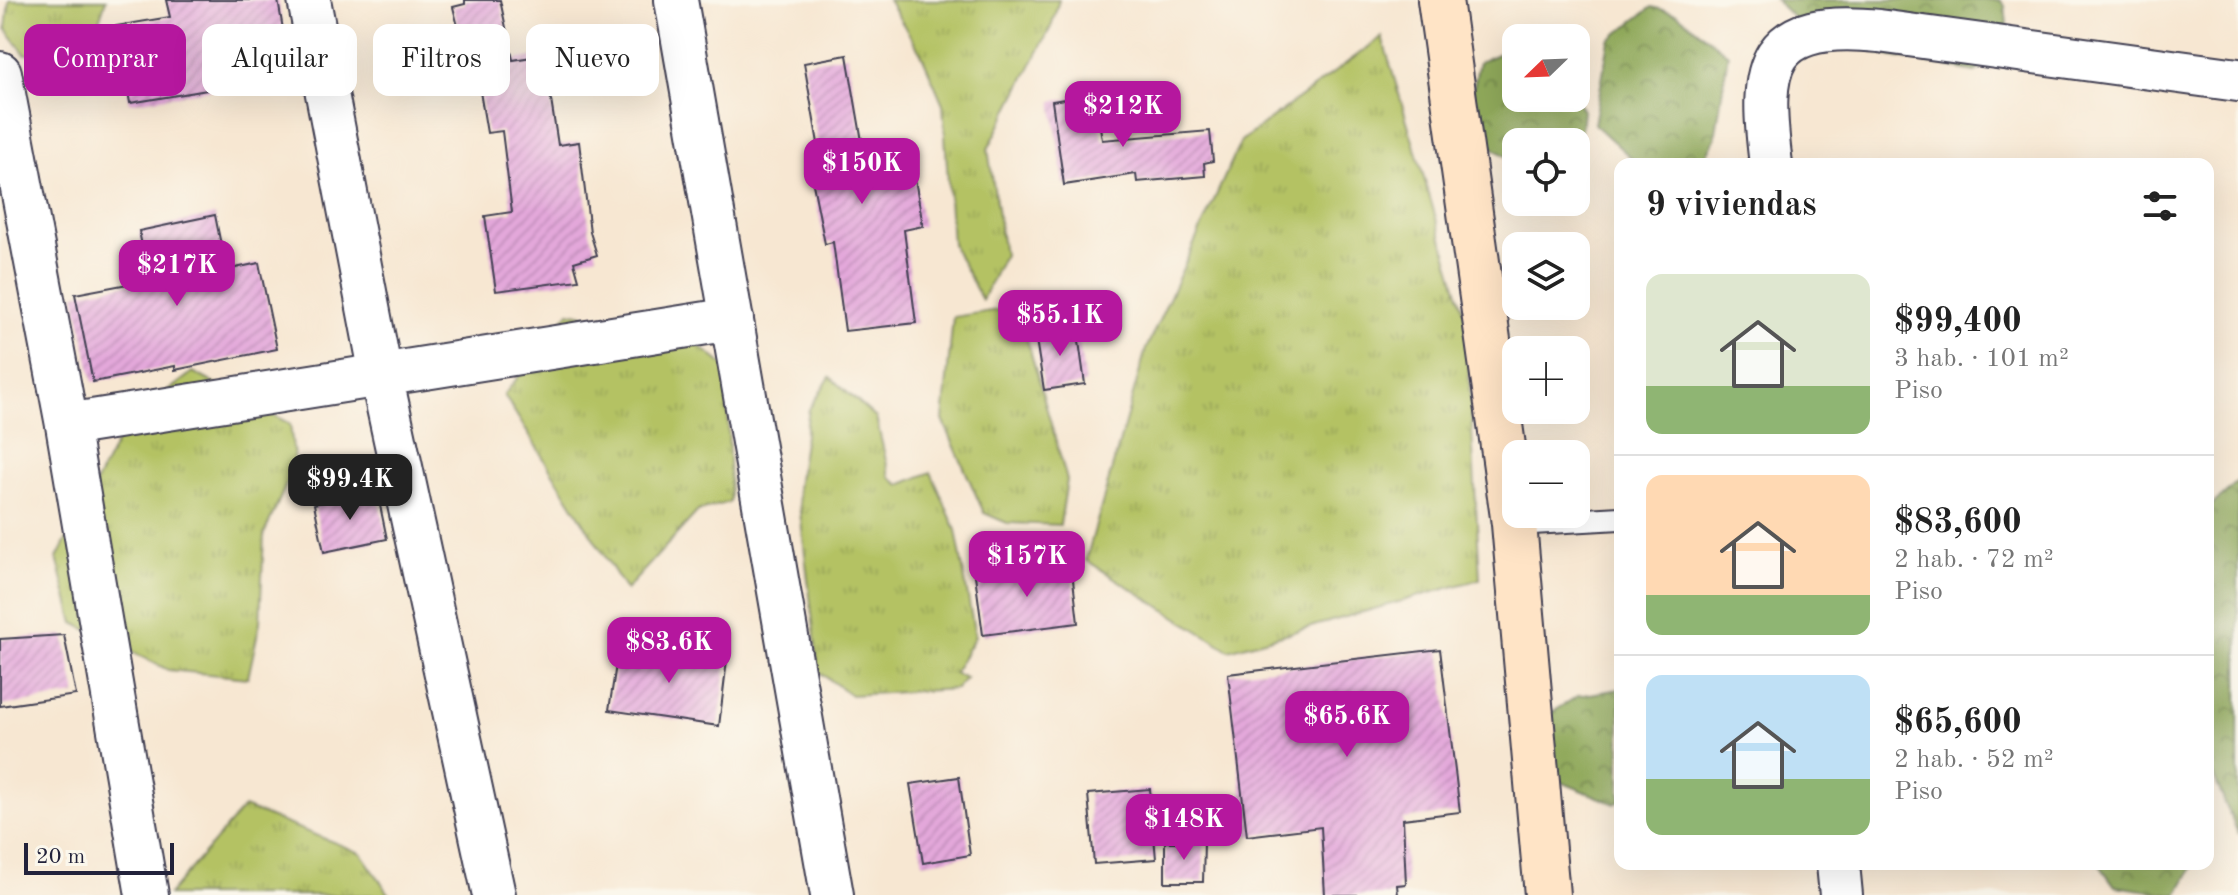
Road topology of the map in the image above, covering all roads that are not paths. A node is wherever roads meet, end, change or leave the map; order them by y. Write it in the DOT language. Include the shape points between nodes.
graph roads {
  1 [pos="309,0"];
  2 [pos="676,0"];
  3 [pos="1440,0"];
  4 [pos="0,73"];
  5 [pos="2238,80"];
  6 [pos="1770,158"];
  7 [pos="732,319"];
  8 [pos="381,375"];
  9 [pos="67,425"];
  10 [pos="1502,440"];
  11 [pos="1614,518"];
  12 [pos="1590,520"];
  13 [pos="1514,528"];
  14 [pos="1839,870"];
  15 [pos="147,895"];
  16 [pos="494,895"];
  17 [pos="832,895"];
  18 [pos="1547,895"];
  19 [pos="1841,895"];
  1 -- 8 [label="street"];
  2 -- 7 [label="street"];
  3 -- 10 [label="main road"];
  4 -- 9 [label="street"];
  5 -- 6 [label="street" via="1879,31 1807,32 1783,47 1767,77"];
  7 -- 8 [label="street"];
  7 -- 17 [label="street"];
  8 -- 9 [label="street"];
  8 -- 16 [label="street"];
  9 -- 15 [label="street"];
  11 -- 12 [label="lane"];
  13 -- 18 [label="main road"];
  14 -- 19 [label="street"];
}
